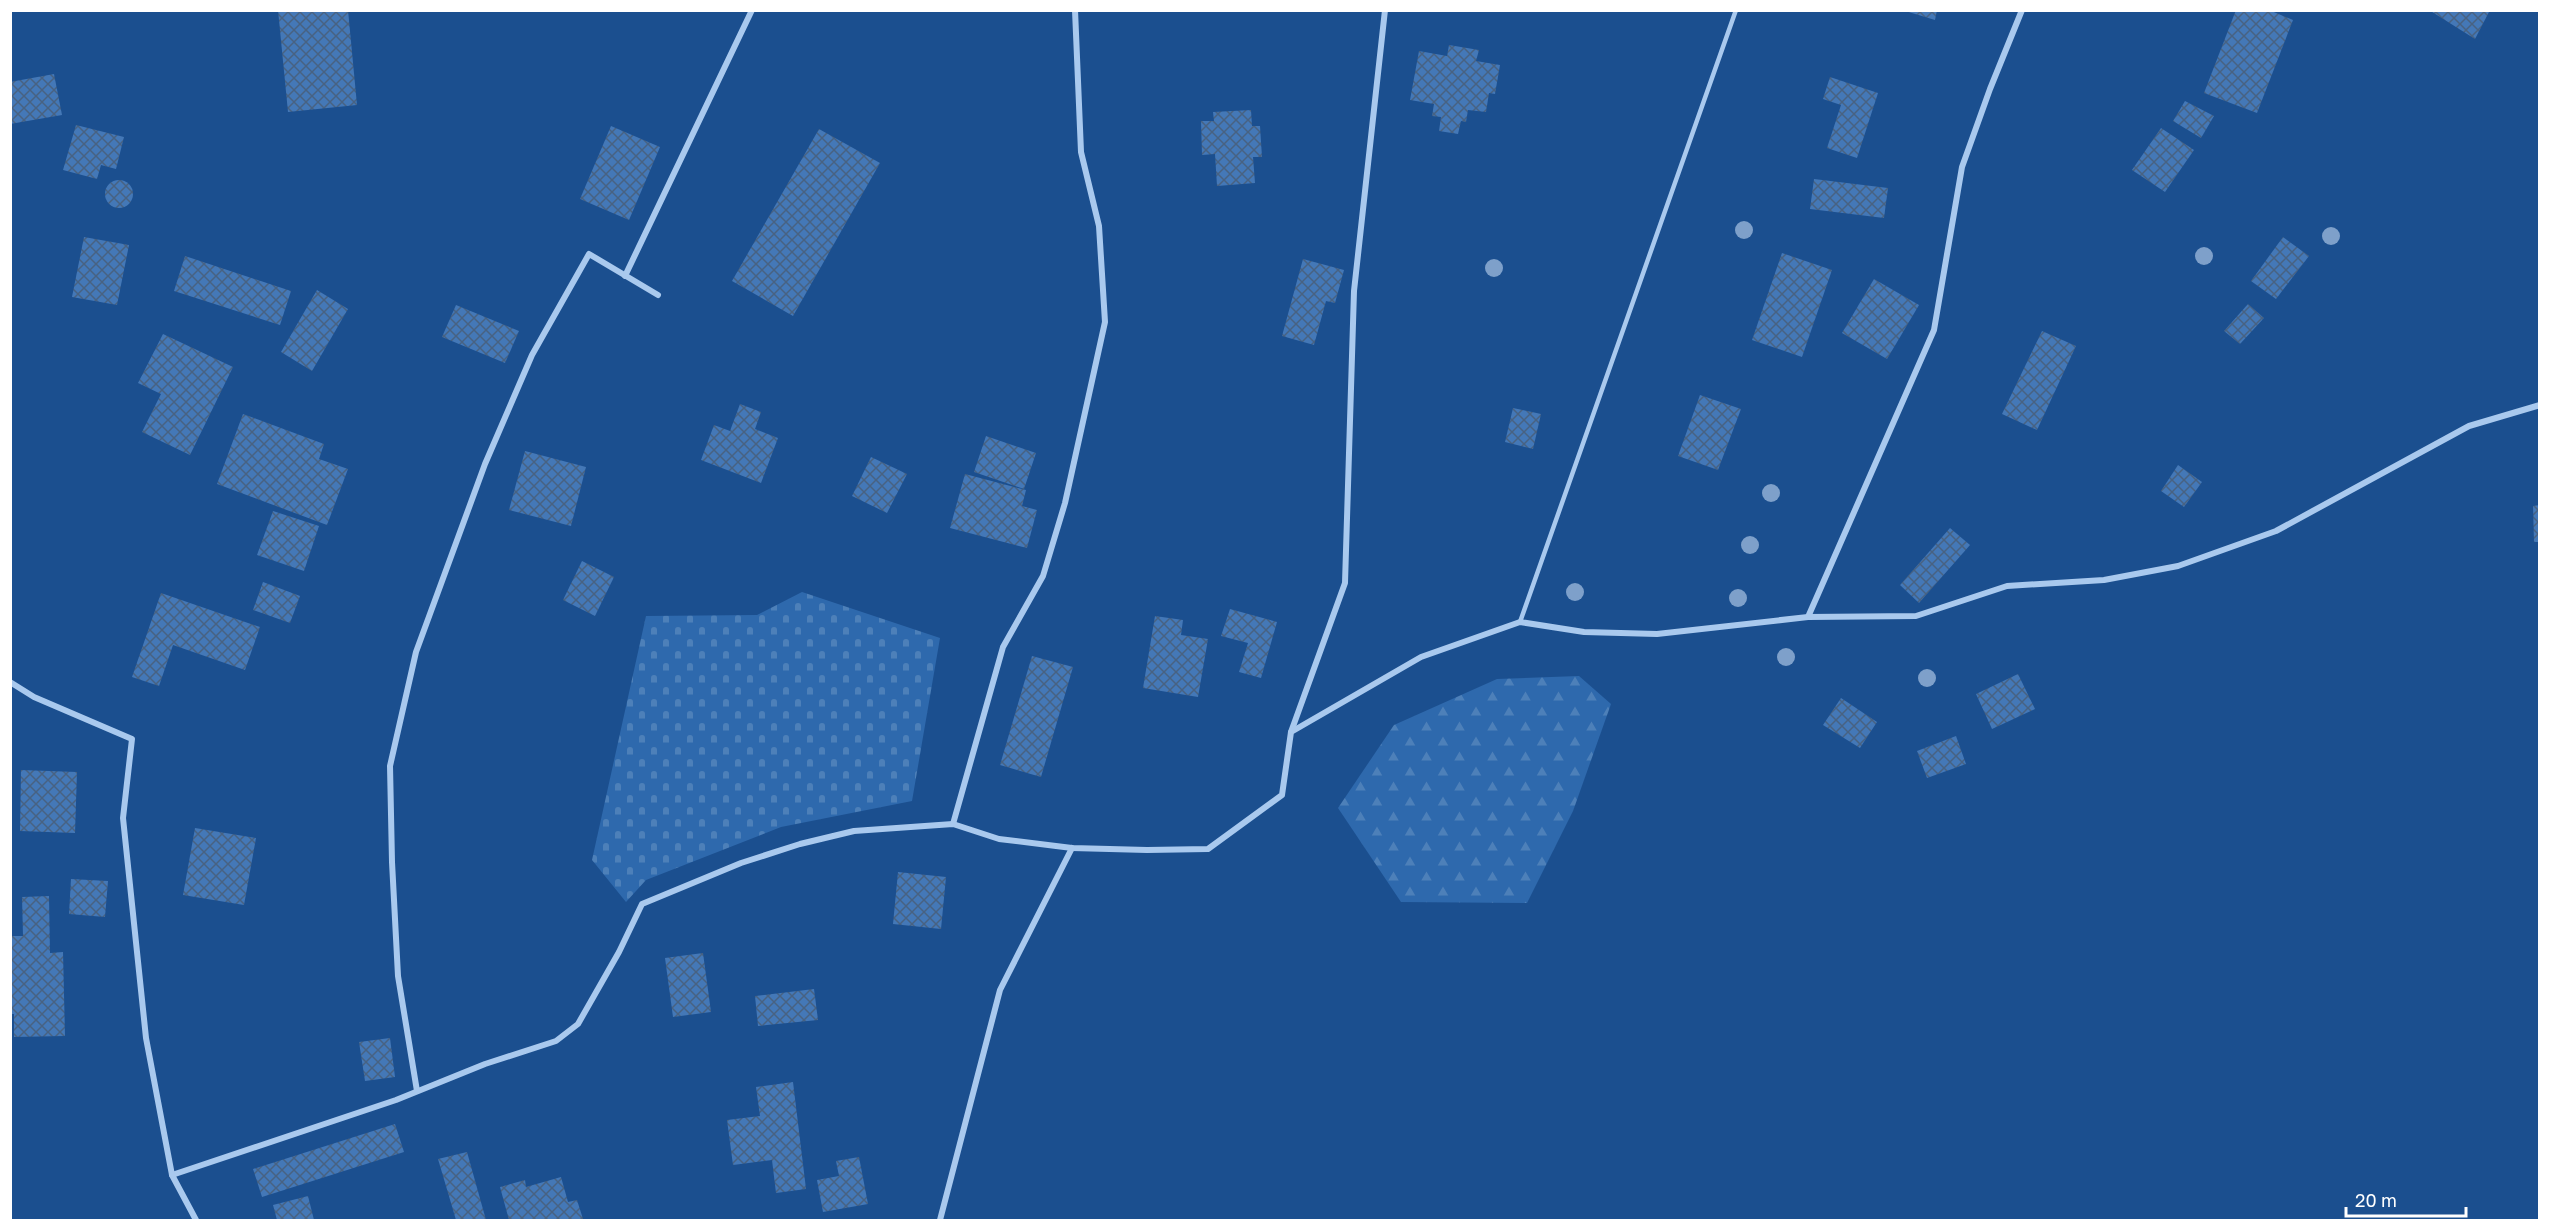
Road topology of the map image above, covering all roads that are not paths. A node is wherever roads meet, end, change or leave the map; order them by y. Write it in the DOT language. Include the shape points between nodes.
graph roads {
  1 [pos="752,10"];
  2 [pos="1075,10"];
  3 [pos="1385,10"];
  4 [pos="1736,10"];
  5 [pos="2022,10"];
  6 [pos="625,276"];
  7 [pos="658,295"];
  8 [pos="2540,405"];
  9 [pos="1808,617"];
  10 [pos="1520,622"];
  11 [pos="10,682"];
  12 [pos="1291,732"];
  13 [pos="953,824"];
  14 [pos="1072,848"];
  15 [pos="417,1091"];
  16 [pos="172,1175"];
  17 [pos="196,1221"];
  18 [pos="940,1221"];
  1 -- 6 [label="street"];
  2 -- 13 [label="street" via="1081,152 1099,226 1105,322 1065,503 1043,576 1003,647"];
  3 -- 12 [label="street" via="1354,291 1346,583"];
  4 -- 10 [label="lane"];
  5 -- 9 [label="street" via="1962,167 1934,330"];
  6 -- 7 [label="street"];
  6 -- 15 [label="street" via="590,254 532,356 485,464 416,652 390,766 398,976"];
  8 -- 9 [label="street" via="2469,426 2276,531 2178,566 2104,580 2007,586 1916,616"];
  9 -- 10 [label="street" via="1657,634 1584,632"];
  10 -- 12 [label="street" via="1421,657"];
  11 -- 16 [label="street" via="34,697 132,740 123,818 146,1038"];
  12 -- 14 [label="street" via="1282,795 1208,849"];
  13 -- 14 [label="street" via="999,839"];
  13 -- 15 [label="street" via="854,831 800,844 642,904 620,952 578,1024 556,1041"];
  14 -- 18 [label="street" via="1000,990"];
  15 -- 16 [label="street"];
  16 -- 17 [label="street"];
}
